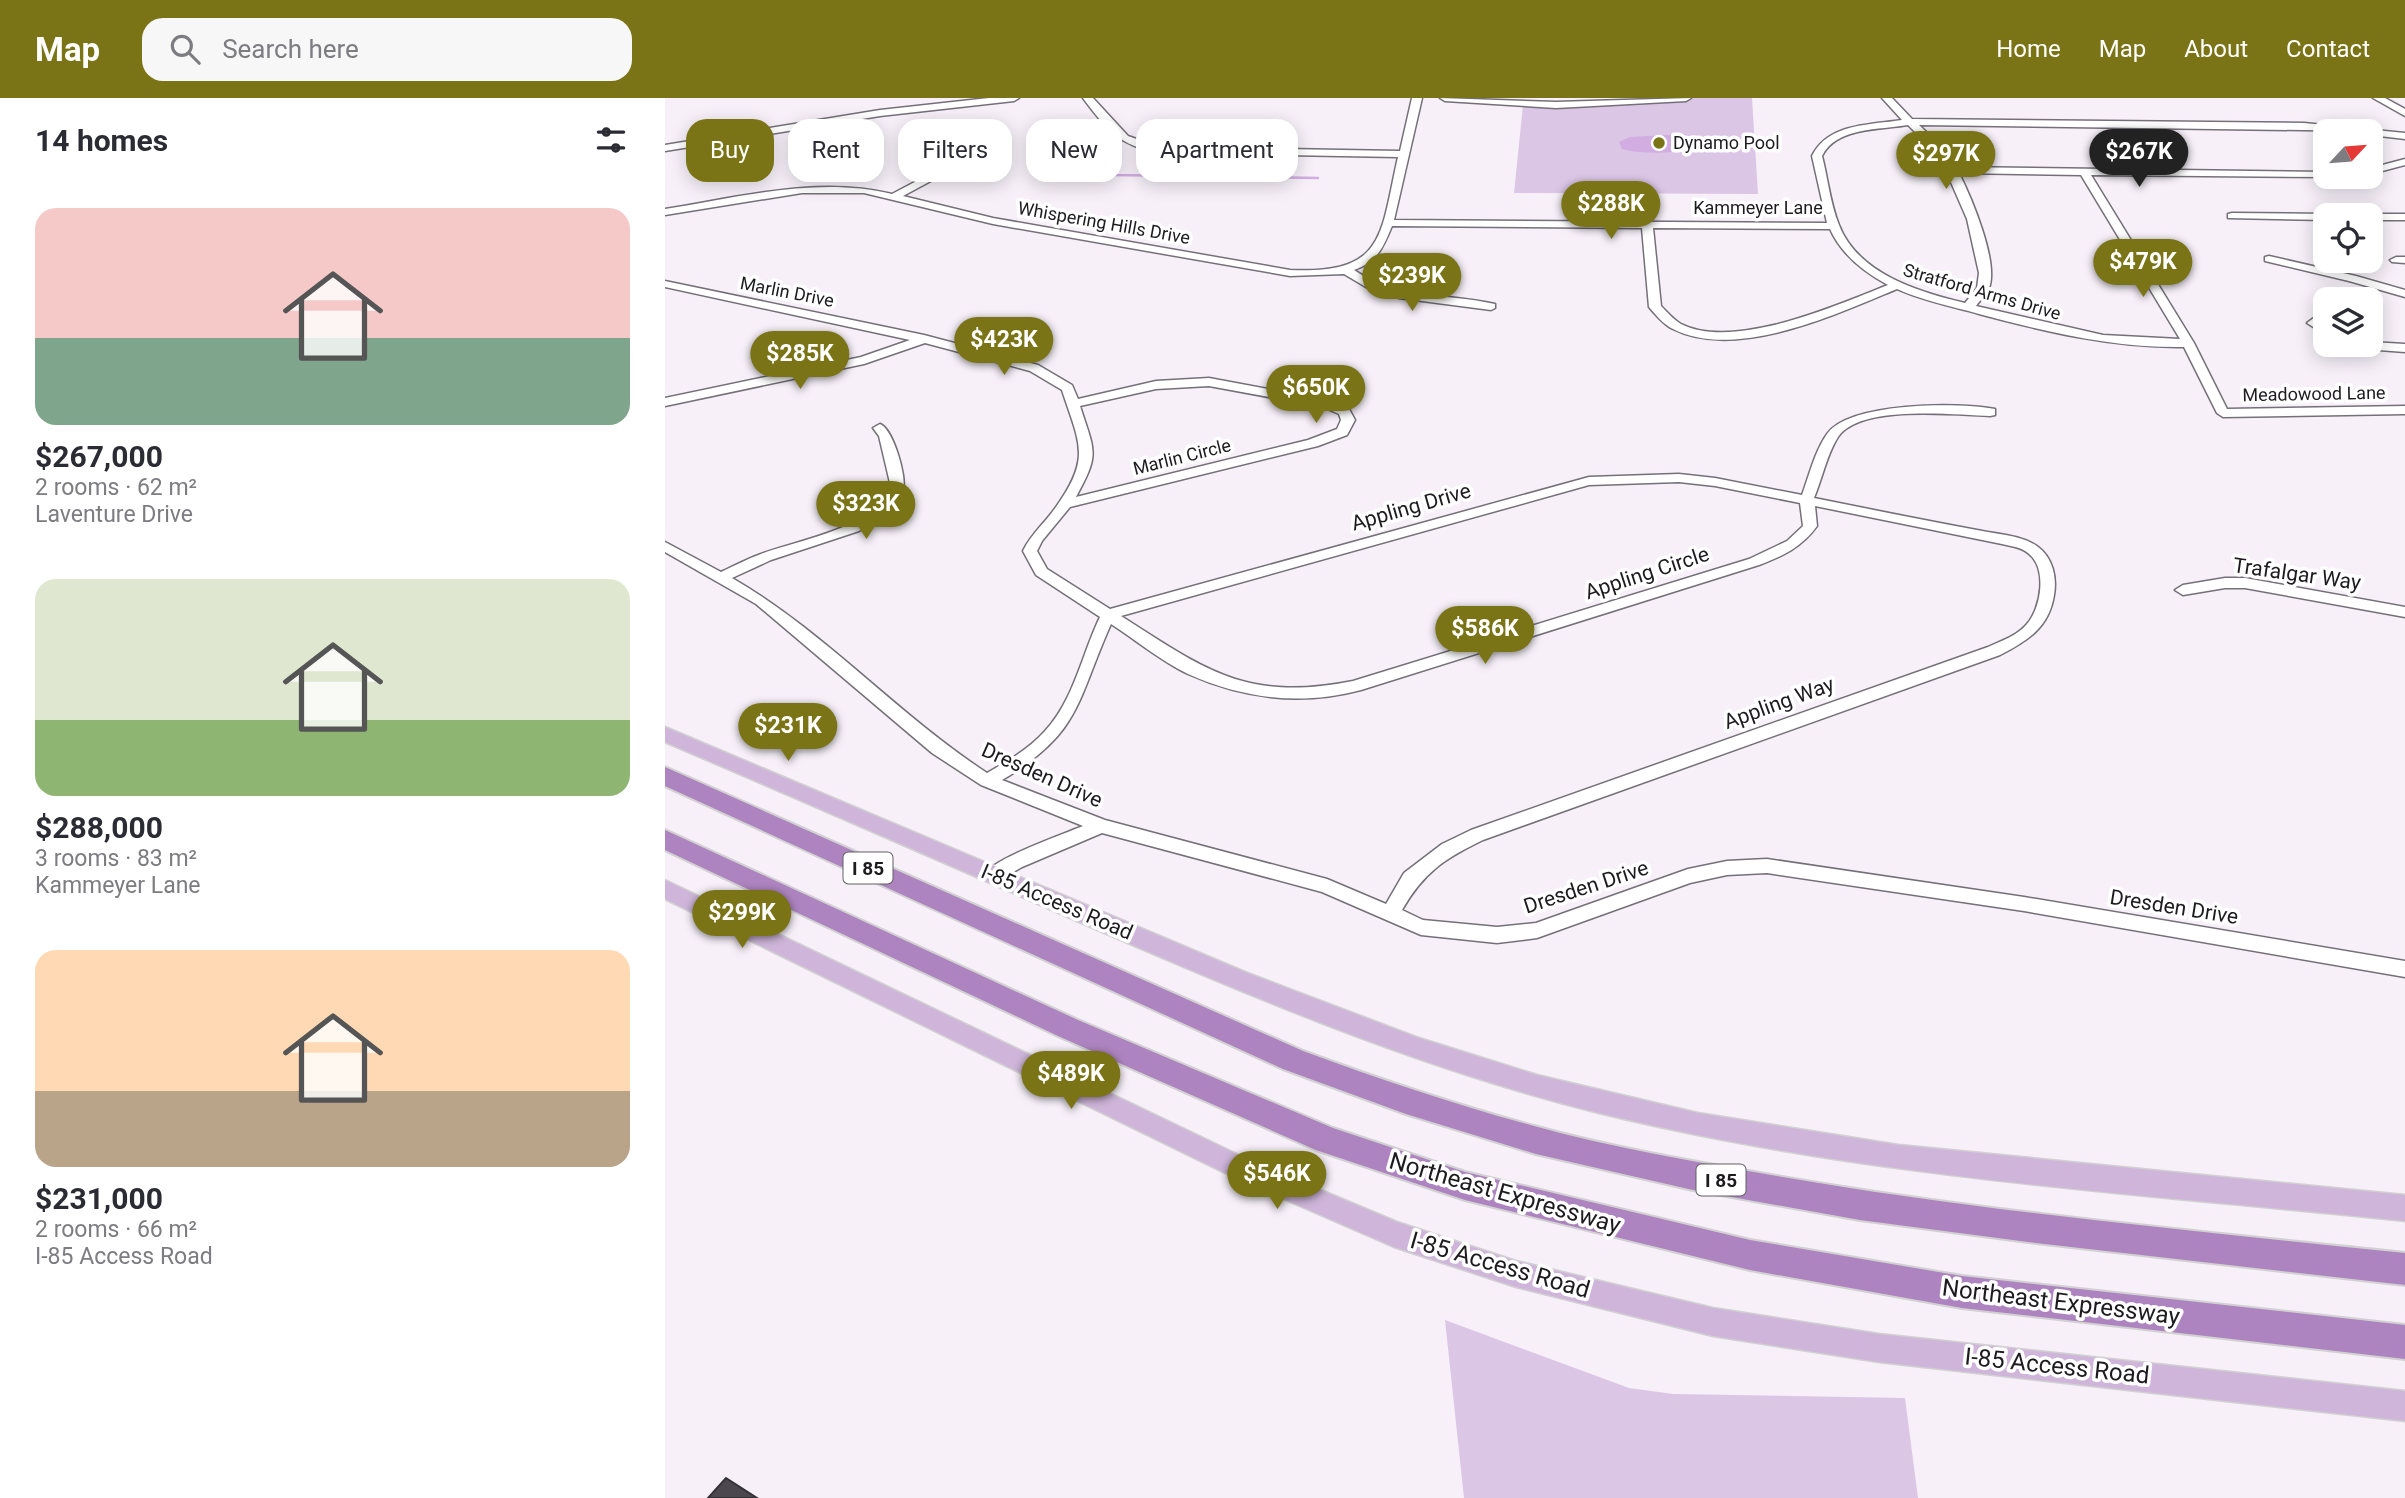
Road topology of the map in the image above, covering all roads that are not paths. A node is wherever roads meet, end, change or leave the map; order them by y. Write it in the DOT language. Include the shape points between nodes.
graph roads {
  1 [pos="1014,98"];
  2 [pos="1088,98"];
  3 [pos="1417,98"];
  4 [pos="1445,98"];
  5 [pos="1686,98"];
  6 [pos="1887,98"];
  7 [pos="2378,98"];
  8 [pos="1463,99"];
  9 [pos="953,100"];
  10 [pos="2405,113"];
  11 [pos="1909,122"];
  12 [pos="2313,127"];
  13 [pos="2383,133"];
  14 [pos="2405,136"];
  15 [pos="665,148"];
  16 [pos="1403,154"];
  17 [pos="2405,162"];
  18 [pos="2383,168"];
  19 [pos="1952,170"];
  20 [pos="2085,173"];
  21 [pos="2313,175"];
  22 [pos="922,182"];
  23 [pos="896,196"];
  24 [pos="665,212"];
  25 [pos="2313,215"];
  26 [pos="2383,217"];
  27 [pos="2405,217"];
  28 [pos="1388,223"];
  29 [pos="1647,225"];
  30 [pos="1834,226"];
  31 [pos="2240,228"];
  32 [pos="2269,260"];
  33 [pos="1346,270"];
  34 [pos="665,284"];
  35 [pos="1895,286"];
  36 [pos="2405,294"];
  37 [pos="1491,306"];
  38 [pos="1968,307"];
  39 [pos="923,339"];
  40 [pos="2188,343"];
  41 [pos="2383,346"];
  42 [pos="2405,348"];
  43 [pos="665,402"];
  44 [pos="1074,404"];
  45 [pos="2405,410"];
  46 [pos="1990,412"];
  47 [pos="880,428"];
  48 [pos="1807,499"];
  49 [pos="1065,504"];
  50 [pos="1939,527"];
  51 [pos="665,546"];
  52 [pos="720,578"];
  53 [pos="2183,590"];
  54 [pos="2405,612"];
  55 [pos="1108,615"];
  56 [pos="665,734"];
  57 [pos="665,776"];
  58 [pos="987,781"];
  59 [pos="1101,826"];
  60 [pos="665,839"];
  61 [pos="993,875"];
  62 [pos="665,889"];
  63 [pos="1390,914"];
  64 [pos="2405,969"];
  65 [pos="2405,1208"];
  66 [pos="2405,1269"];
  67 [pos="2405,1342"];
  68 [pos="2405,1406"];
  1 -- 9 [label="street"];
  2 -- 16 [label="street" via="1121,137 1145,149"];
  3 -- 16 [label="street, Whispering Hills Drive"];
  4 -- 8 [label="street"];
  5 -- 8 [label="street" via="1567,105"];
  6 -- 11 [label="street"];
  7 -- 10 [label="street"];
  9 -- 15 [label="street"];
  11 -- 12 [label="street, Stratford Arms Drive"];
  11 -- 19 [label="street"];
  11 -- 30 [label="street, Stratford Arms Drive" via="1840,133 1820,148 1817,156"];
  13 -- 14 [label="street"];
  16 -- 28 [label="street, Whispering Hills Drive"];
  17 -- 18 [label="street"];
  19 -- 20 [label="street"];
  19 -- 38 [label="street" via="1975,228 1984,272 1983,287"];
  20 -- 21 [label="street"];
  20 -- 40 [label="street"];
  22 -- 23 [label="street"];
  23 -- 24 [label="street, Whispering Hills Drive" via="824,188"];
  23 -- 33 [label="street, Whispering Hills Drive" via="993,221 1290,273"];
  25 -- 31 [label="street" via="2229,211"];
  26 -- 27 [label="street"];
  28 -- 29 [label="street, Kammeyer Lane"];
  28 -- 33 [label="street, Whispering Hills Drive" via="1374,255"];
  29 -- 30 [label="street, Kammeyer Lane"];
  29 -- 35 [label="street" via="1655,307 1689,331 1724,336 1785,326"];
  30 -- 35 [label="street, Stratford Arms Drive" via="1849,250"];
  32 -- 36 [label="street"];
  33 -- 37 [label="street" via="1373,286 1396,292"];
  34 -- 39 [label="street, Marlin Drive"];
  35 -- 38 [label="street, Stratford Arms Drive"];
  38 -- 40 [label="street, Stratford Arms Drive" via="2088,338"];
  39 -- 43 [label="street" via="865,360"];
  39 -- 44 [label="street, Marlin Drive" via="1034,368 1068,388"];
  40 -- 45 [label="street, Meadowood Lane" via="2223,413"];
  41 -- 42 [label="street"];
  44 -- 49 [label="street, Marlin Drive" via="1087,451 1084,470"];
  44 -- 49 [label="street, Marlin Circle" via="1156,385 1209,382 1327,404 1344,412 1348,420 1342,432 1313,443"];
  46 -- 48 [label="street" via="1907,411 1857,418 1832,436"];
  47 -- 52 [label="street" via="897,483 890,500 854,528 765,557"];
  48 -- 50 [label="street, Appling Drive"];
  48 -- 55 [label="street, Appling Drive" via="1679,478 1589,481"];
  48 -- 55 [label="street, Appling Circle" via="1811,526 1803,539 1784,550 1321,694 1256,691 1228,683 1192,669"];
  49 -- 55 [label="street, Marlin Drive" via="1035,540 1030,551 1033,560 1041,572"];
  50 -- 63 [label="street, Appling Way" via="2029,547 2042,560 2048,576 2044,605 2033,626 2019,638 1994,651 1477,835 1448,849 1411,878"];
  51 -- 52 [label="street, Dresden Drive"];
  52 -- 58 [label="street, Dresden Drive" via="761,601 938,749"];
  53 -- 54 [label="street, Trafalgar Way" via="2245,583"];
  55 -- 58 [label="street" via="1059,727 1029,754"];
  56 -- 61 [label="main road, I-85 Access Road"];
  57 -- 66 [label="highway, I 85" via="1293,1060 1535,1140 1693,1176 1860,1205"];
  58 -- 59 [label="street, Dresden Drive"];
  59 -- 61 [label="street"];
  59 -- 63 [label="street, Dresden Drive" via="1327,886"];
  60 -- 67 [label="highway, Northeast Expressway" via="1068,1028 1327,1140 1465,1186 1750,1255 1962,1292"];
  61 -- 65 [label="main road, I-85 Access Road" via="1275,996 1398,1043 1598,1102 1693,1124 1909,1160"];
  62 -- 68 [label="main road, I-85 Access Road" via="1283,1188 1394,1234 1516,1274 1713,1322 1853,1344"];
  63 -- 64 [label="street, Dresden Drive" via="1421,927 1497,935 1537,930 1688,876 1767,866"];
}
